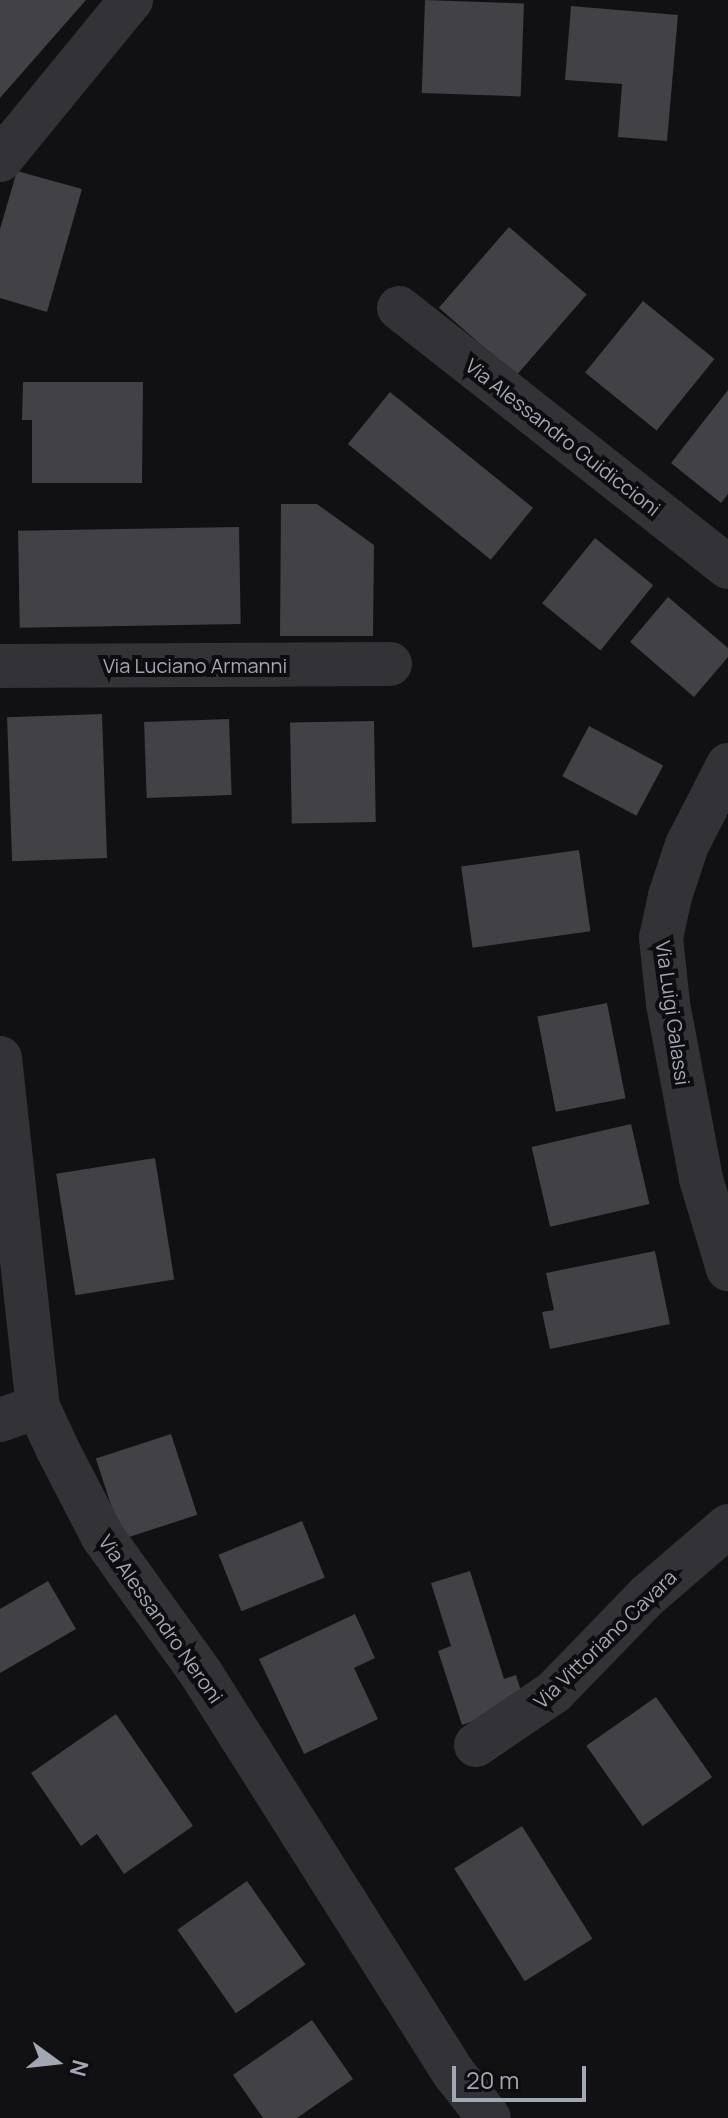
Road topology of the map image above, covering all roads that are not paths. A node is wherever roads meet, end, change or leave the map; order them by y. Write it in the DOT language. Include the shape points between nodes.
graph roads {
  1 [pos="131,0"];
  2 [pos="0,160"];
  3 [pos="399,308"];
  4 [pos="728,567"];
  5 [pos="390,664"];
  6 [pos="0,666"];
  7 [pos="728,765"];
  8 [pos="0,1058"];
  9 [pos="728,1269"];
  10 [pos="19,1414"];
  11 [pos="728,1526"];
  12 [pos="476,1745"];
  13 [pos="489,2118"];
  1 -- 2 [label="street"];
  3 -- 4 [label="street, Via Alessandro Guidiccioni"];
  5 -- 6 [label="street, Via Luciano Armanni"];
  7 -- 9 [label="street, Via Luigi Galassi" via="687,845 661,938 701,1179"];
  8 -- 10 [label="street, Via Alessandro Neroni"];
  10 -- 13 [label="street, Via Alessandro Neroni" via="202,1675 453,2072"];
  11 -- 12 [label="street, Via Vittoriano Cavara" via="647,1596 554,1692"];
}
